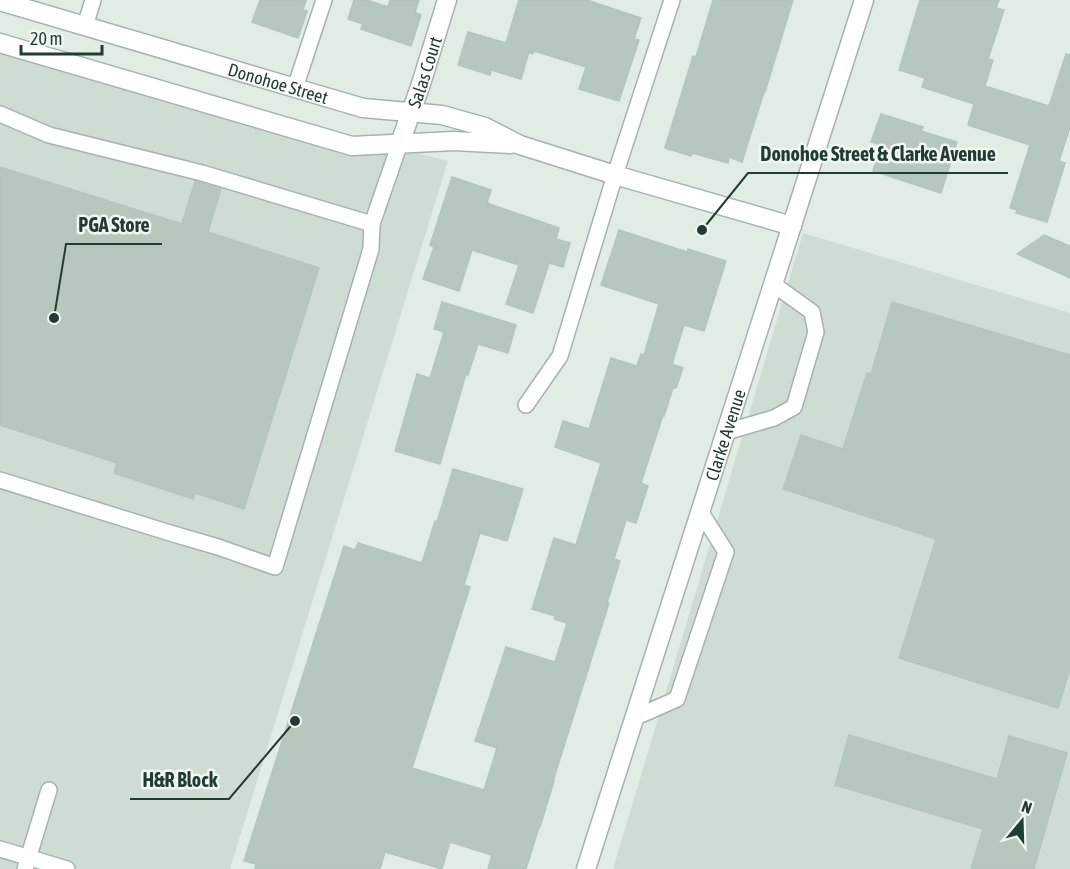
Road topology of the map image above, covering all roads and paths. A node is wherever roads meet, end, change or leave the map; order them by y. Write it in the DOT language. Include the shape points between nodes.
graph roads {
  1 [pos="93,0"];
  2 [pos="324,0"];
  3 [pos="447,0"];
  4 [pos="672,0"];
  5 [pos="864,0"];
  6 [pos="0,1"];
  7 [pos="86,26"];
  8 [pos="0,43"];
  9 [pos="295,88"];
  10 [pos="411,112"];
  11 [pos="0,114"];
  12 [pos="400,143"];
  13 [pos="520,145"];
  14 [pos="615,175"];
  15 [pos="372,224"];
  16 [pos="792,226"];
  17 [pos="773,284"];
  18 [pos="526,405"];
  19 [pos="726,432"];
  20 [pos="0,480"];
  21 [pos="700,511"];
  22 [pos="634,718"];
  23 [pos="49,790"];
  24 [pos="0,849"];
  25 [pos="27,863"];
  26 [pos="67,869"];
  27 [pos="586,869"];
  1 -- 7 [label="lane"];
  2 -- 9 [label="lane"];
  3 -- 10 [label="street, Salas Court"];
  4 -- 14 [label="lane"];
  5 -- 16 [label="street, Clarke Avenue"];
  6 -- 7 [label="street, Donohoe Street"];
  7 -- 9 [label="street, Donohoe Street"];
  8 -- 12 [label="street, Donohoe Street" via="352,146"];
  9 -- 10 [label="street, Donohoe Street" via="363,108"];
  10 -- 12 [label="street, Salas Court"];
  10 -- 13 [label="street, Donohoe Street" via="442,115 485,127"];
  11 -- 15 [label="lane" via="48,135 202,173"];
  12 -- 13 [label="street, Donohoe Street"];
  12 -- 15 [label="lane"];
  13 -- 14 [label="street, Donohoe Street"];
  14 -- 16 [label="street, Donohoe Street"];
  14 -- 18 [label="lane" via="560,356"];
  15 -- 20 [label="lane" via="371,249 275,567"];
  16 -- 17 [label="street, Clarke Avenue"];
  17 -- 19 [label="street, Clarke Avenue"];
  17 -- 19 [label="lane" via="812,312 816,332 794,407 774,418"];
  19 -- 21 [label="street, Clarke Avenue"];
  21 -- 22 [label="street, Clarke Avenue"];
  21 -- 22 [label="lane" via="726,552 677,699"];
  22 -- 27 [label="street, Clarke Avenue"];
  23 -- 25 [label="lane"];
  24 -- 25 [label="lane"];
  25 -- 26 [label="lane"];
}
